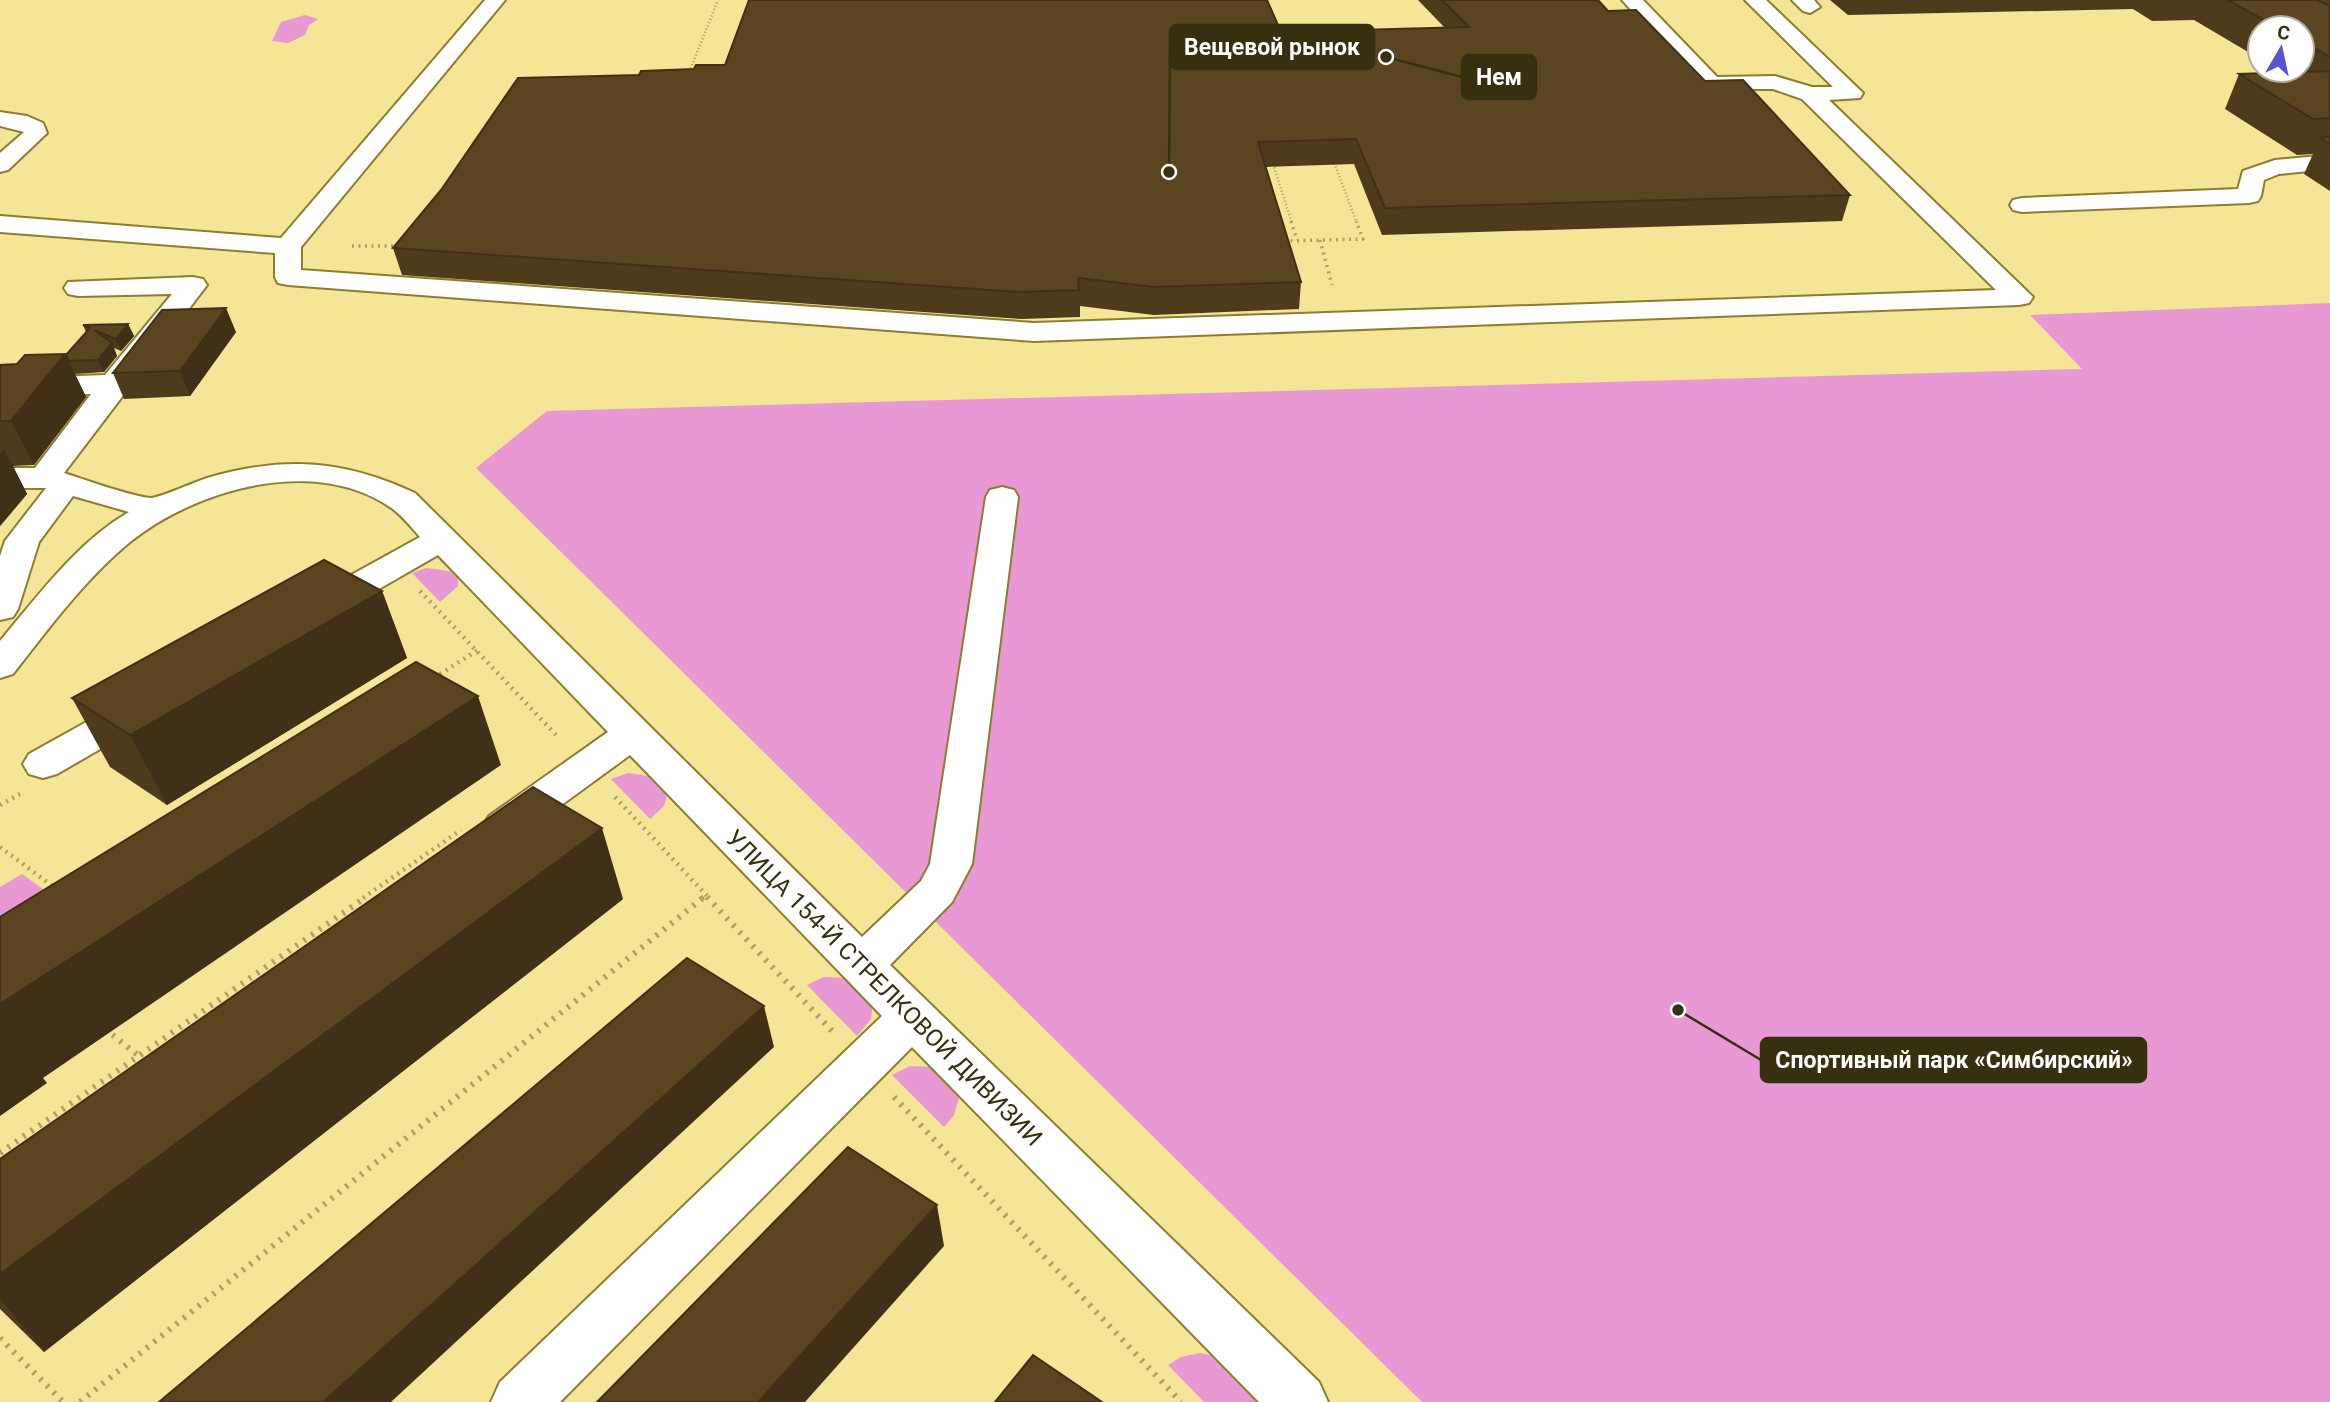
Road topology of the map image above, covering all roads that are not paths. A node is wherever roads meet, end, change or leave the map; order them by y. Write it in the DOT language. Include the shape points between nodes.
graph roads {
  1 [pos="495,0"];
  2 [pos="1633,0"];
  3 [pos="1755,0"];
  4 [pos="1810,94"];
  5 [pos="0,120"];
  6 [pos="2330,162"];
  7 [pos="0,165"];
  8 [pos="2022,205"];
  9 [pos="0,224"];
  10 [pos="288,246"];
  11 [pos="78,288"];
  12 [pos="114,384"];
  13 [pos="0,388"];
  14 [pos="0,478"];
  15 [pos="55,480"];
  16 [pos="1002,497"];
  17 [pos="158,510"];
  18 [pos="458,555"];
  19 [pos="0,609"];
  20 [pos="285,628"];
  21 [pos="1,662"];
  22 [pos="164,696"];
  23 [pos="633,733"];
  24 [pos="33,778"];
  25 [pos="472,836"];
  26 [pos="861,966"];
  27 [pos="912,1017"];
  28 [pos="520,1402"];
  29 [pos="1299,1402"];
  1 -- 10 [label="street"];
  2 -- 4 [label="street" via="1711,84 1774,82"];
  3 -- 4 [label="street" via="1852,93"];
  4 -- 10 [label="street" via="2019,297 1034,332 288,277"];
  5 -- 7 [label="street" via="19,121 35,128 36,133"];
  6 -- 8 [label="street" via="2275,167 2252,176 2249,196"];
  9 -- 10 [label="street"];
  11 -- 12 [label="street" via="193,285"];
  12 -- 13 [label="street"];
  12 -- 15 [label="street"];
  14 -- 15 [label="street"];
  15 -- 17 [label="street"];
  15 -- 19 [label="street" via="22,541"];
  16 -- 26 [label="street" via="951,864 937,891"];
  17 -- 18 [label="street, УЛИЦА 154-Й СТРЕЛКОВОЙ ДИВИЗИИ" via="216,486 255,477 298,472 338,476 403,500"];
  17 -- 21 [label="street, УЛИЦА 154-Й СТРЕЛКОВОЙ ДИВИЗИИ" via="111,542"];
  18 -- 20 [label="street" via="394,566"];
  18 -- 23 [label="street, УЛИЦА 154-Й СТРЕЛКОВОЙ ДИВИЗИИ"];
  22 -- 24 [label="street"];
  23 -- 25 [label="street"];
  23 -- 26 [label="street, УЛИЦА 154-Й СТРЕЛКОВОЙ ДИВИЗИИ"];
  26 -- 27 [label="street, УЛИЦА 154-Й СТРЕЛКОВОЙ ДИВИЗИИ"];
  27 -- 28 [label="street"];
  27 -- 29 [label="street, УЛИЦА 154-Й СТРЕЛКОВОЙ ДИВИЗИИ"];
}
